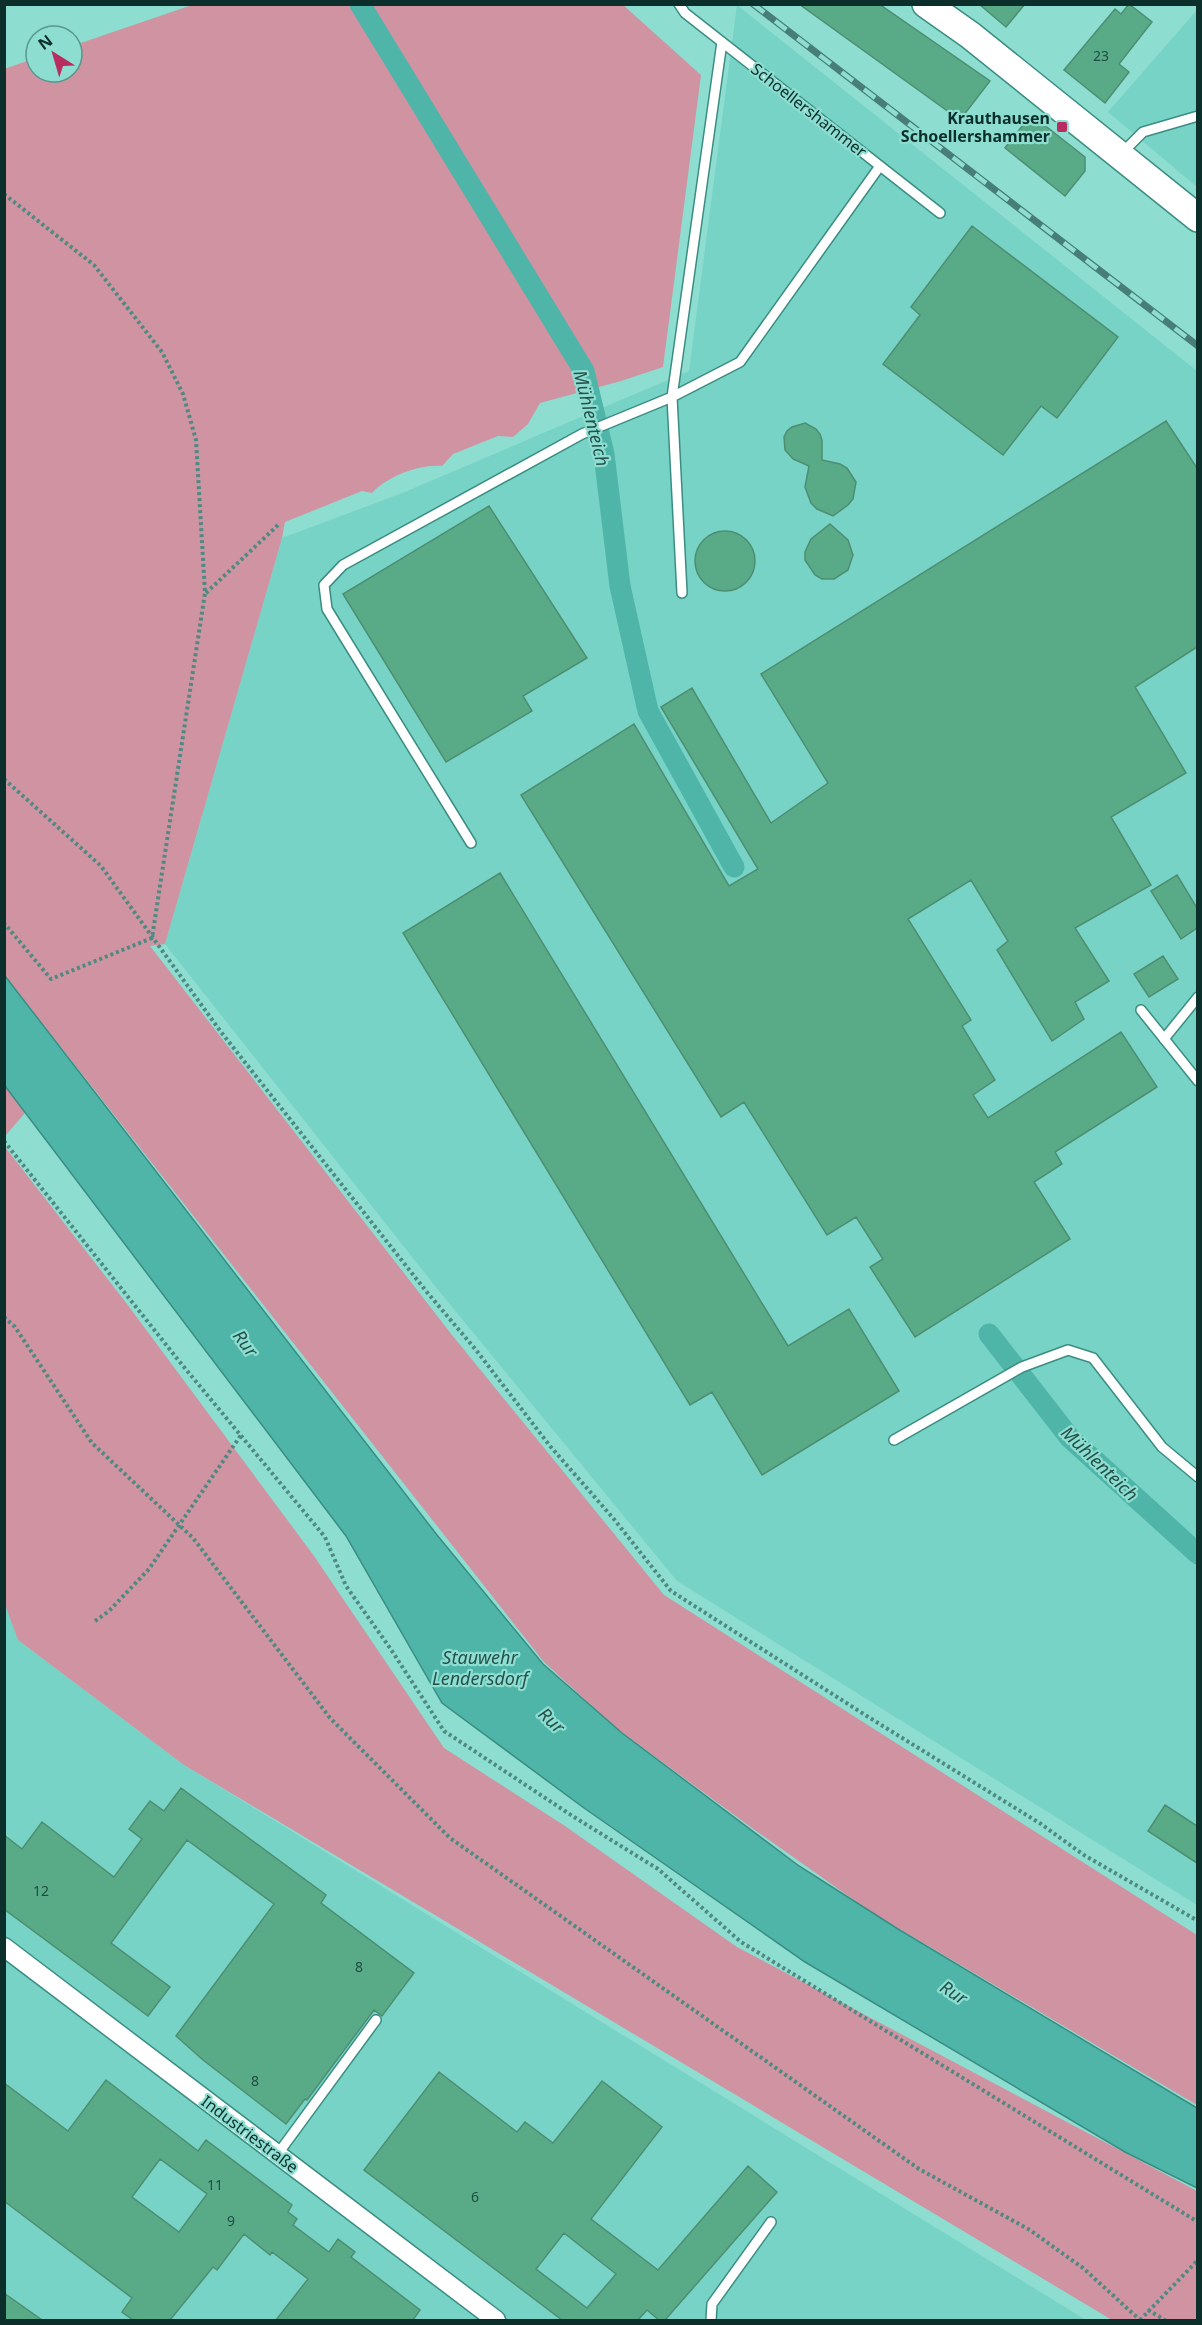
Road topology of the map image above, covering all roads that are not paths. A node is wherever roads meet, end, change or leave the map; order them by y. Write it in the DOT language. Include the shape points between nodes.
graph roads {
  1 [pos="679,4"];
  2 [pos="926,4"];
  3 [pos="722,42"];
  4 [pos="1197,116"];
  5 [pos="1120,155"];
  6 [pos="880,166"];
  7 [pos="940,213"];
  8 [pos="1197,218"];
  9 [pos="672,397"];
  10 [pos="682,593"];
  11 [pos="471,843"];
  12 [pos="1197,997"];
  13 [pos="1142,1010"];
  14 [pos="1164,1039"];
  15 [pos="1197,1081"];
  16 [pos="894,1440"];
  17 [pos="1197,1477"];
  18 [pos="4,1947"];
  19 [pos="376,2020"];
  20 [pos="277,2155"];
  21 [pos="771,2222"];
  22 [pos="496,2320"];
  23 [pos="711,2320"];
  1 -- 3 [label="lane, Schoellershammer"];
  2 -- 5 [label="main road"];
  3 -- 6 [label="lane, Schoellershammer"];
  3 -- 9 [label="lane"];
  4 -- 5 [label="lane" via="1143,132"];
  5 -- 8 [label="main road"];
  6 -- 7 [label="lane, Schoellershammer"];
  6 -- 9 [label="lane" via="740,362"];
  9 -- 10 [label="lane"];
  9 -- 11 [label="lane" via="582,434 343,565 324,585 327,609"];
  12 -- 14 [label="lane"];
  13 -- 14 [label="lane"];
  14 -- 15 [label="lane"];
  16 -- 17 [label="lane" via="1022,1367 1068,1350 1093,1358 1162,1447"];
  18 -- 20 [label="street, Industriestraße"];
  19 -- 20 [label="lane"];
  20 -- 22 [label="street, Industriestraße"];
  21 -- 23 [label="lane" via="712,2304"];
}
